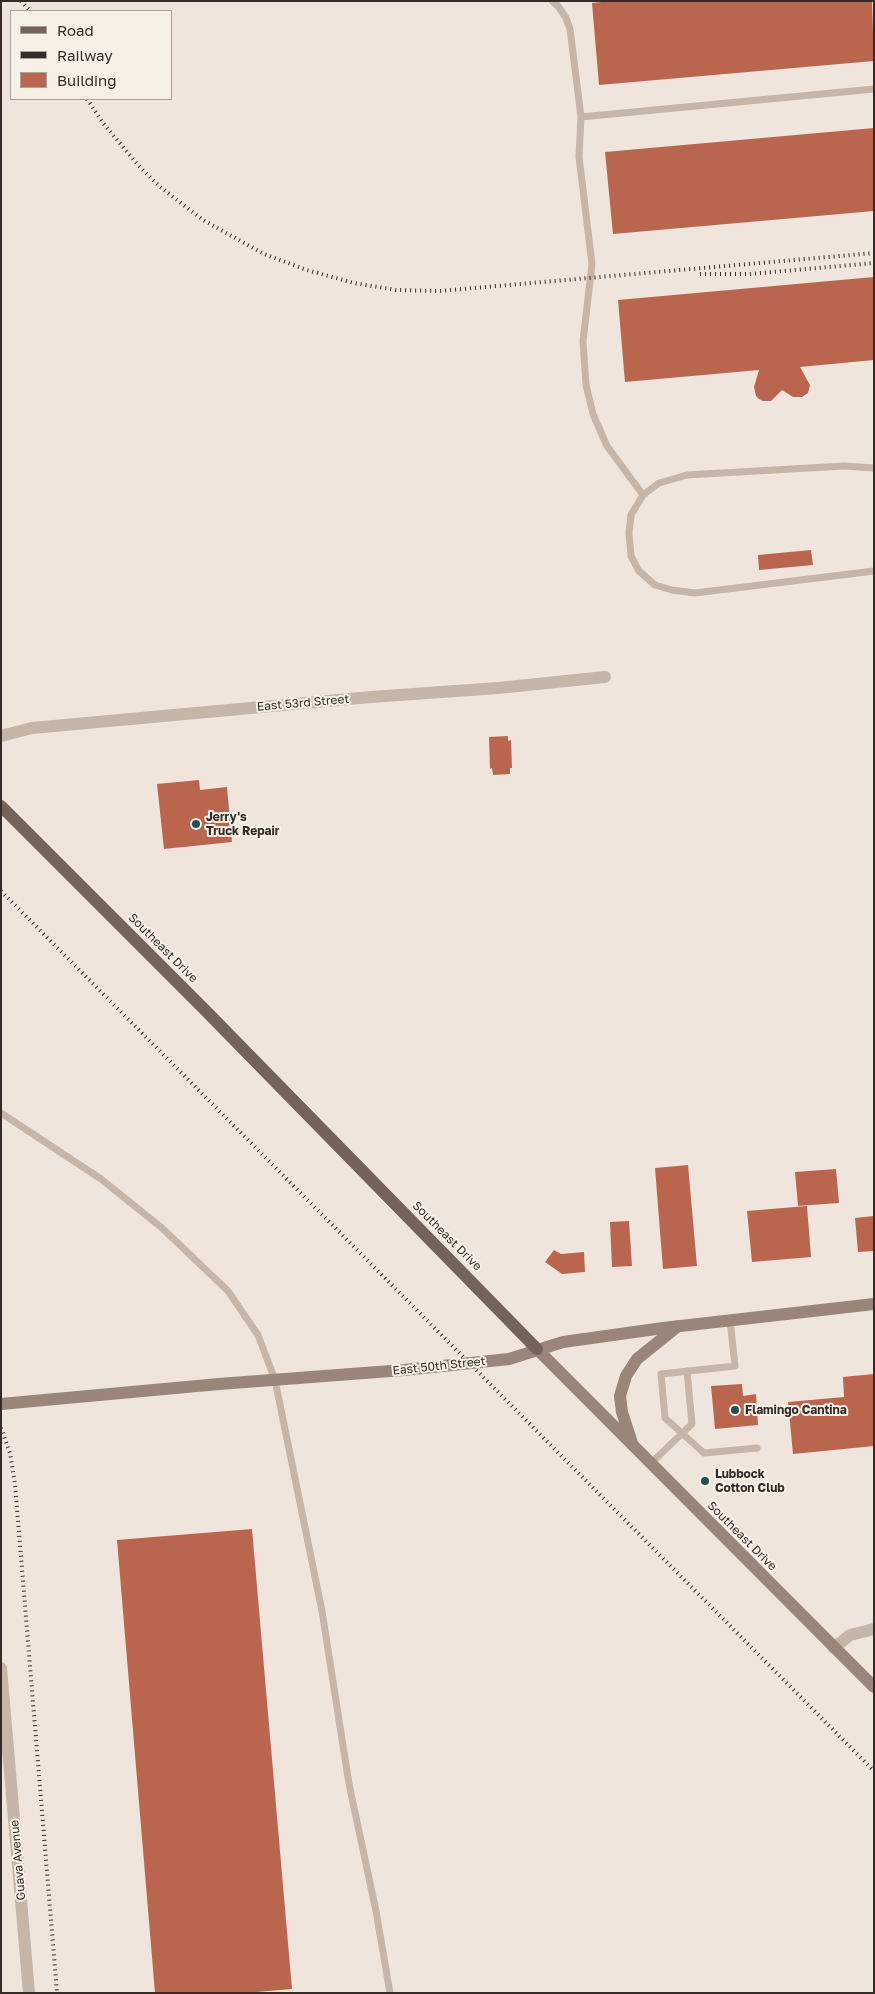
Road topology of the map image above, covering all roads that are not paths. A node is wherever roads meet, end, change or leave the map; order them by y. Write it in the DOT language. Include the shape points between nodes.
graph roads {
  1 [pos="552,1"];
  2 [pos="874,89"];
  3 [pos="581,117"];
  4 [pos="874,468"];
  5 [pos="643,495"];
  6 [pos="874,571"];
  7 [pos="605,677"];
  8 [pos="1,736"];
  9 [pos="1,806"];
  10 [pos="1,1113"];
  11 [pos="874,1304"];
  12 [pos="730,1320"];
  13 [pos="678,1326"];
  14 [pos="538,1349"];
  15 [pos="688,1371"];
  16 [pos="275,1380"];
  17 [pos="1,1404"];
  18 [pos="683,1433"];
  19 [pos="632,1446"];
  20 [pos="757,1448"];
  21 [pos="650,1464"];
  22 [pos="874,1629"];
  23 [pos="834,1648"];
  24 [pos="1,1668"];
  25 [pos="874,1687"];
  26 [pos="29,1993"];
  27 [pos="390,1993"];
  1 -- 3 [label="lane" via="570,28"];
  2 -- 3 [label="lane"];
  3 -- 5 [label="lane" via="579,157 592,264 582,341 586,385 593,414 607,446"];
  4 -- 5 [label="lane" via="844,466 687,475 659,483"];
  5 -- 6 [label="lane" via="632,516 629,533 631,556 639,571 655,585 695,593"];
  7 -- 8 [label="street, East 53rd Street" via="32,728"];
  9 -- 14 [label="main road, Southeast Drive"];
  10 -- 16 [label="lane" via="102,1179 162,1228 228,1291 258,1335"];
  11 -- 12 [label="main road, East 50th Street"];
  12 -- 13 [label="main road, East 50th Street"];
  12 -- 15 [label="lane" via="735,1366"];
  13 -- 14 [label="main road, East 50th Street" via="562,1342"];
  13 -- 19 [label="main road" via="637,1359 626,1376 620,1396"];
  14 -- 16 [label="main road, East 50th Street" via="508,1359"];
  14 -- 19 [label="main road, Southeast Drive"];
  15 -- 18 [label="lane" via="692,1424"];
  15 -- 18 [label="lane" via="661,1374 665,1418"];
  16 -- 17 [label="main road, East 50th Street"];
  16 -- 27 [label="lane" via="322,1610 349,1784"];
  18 -- 20 [label="lane" via="704,1453"];
  18 -- 21 [label="lane"];
  19 -- 21 [label="main road, Southeast Drive"];
  21 -- 23 [label="main road, Southeast Drive"];
  22 -- 23 [label="street" via="850,1635"];
  23 -- 25 [label="main road, Southeast Drive"];
  24 -- 26 [label="street, Guava Avenue"];
}
